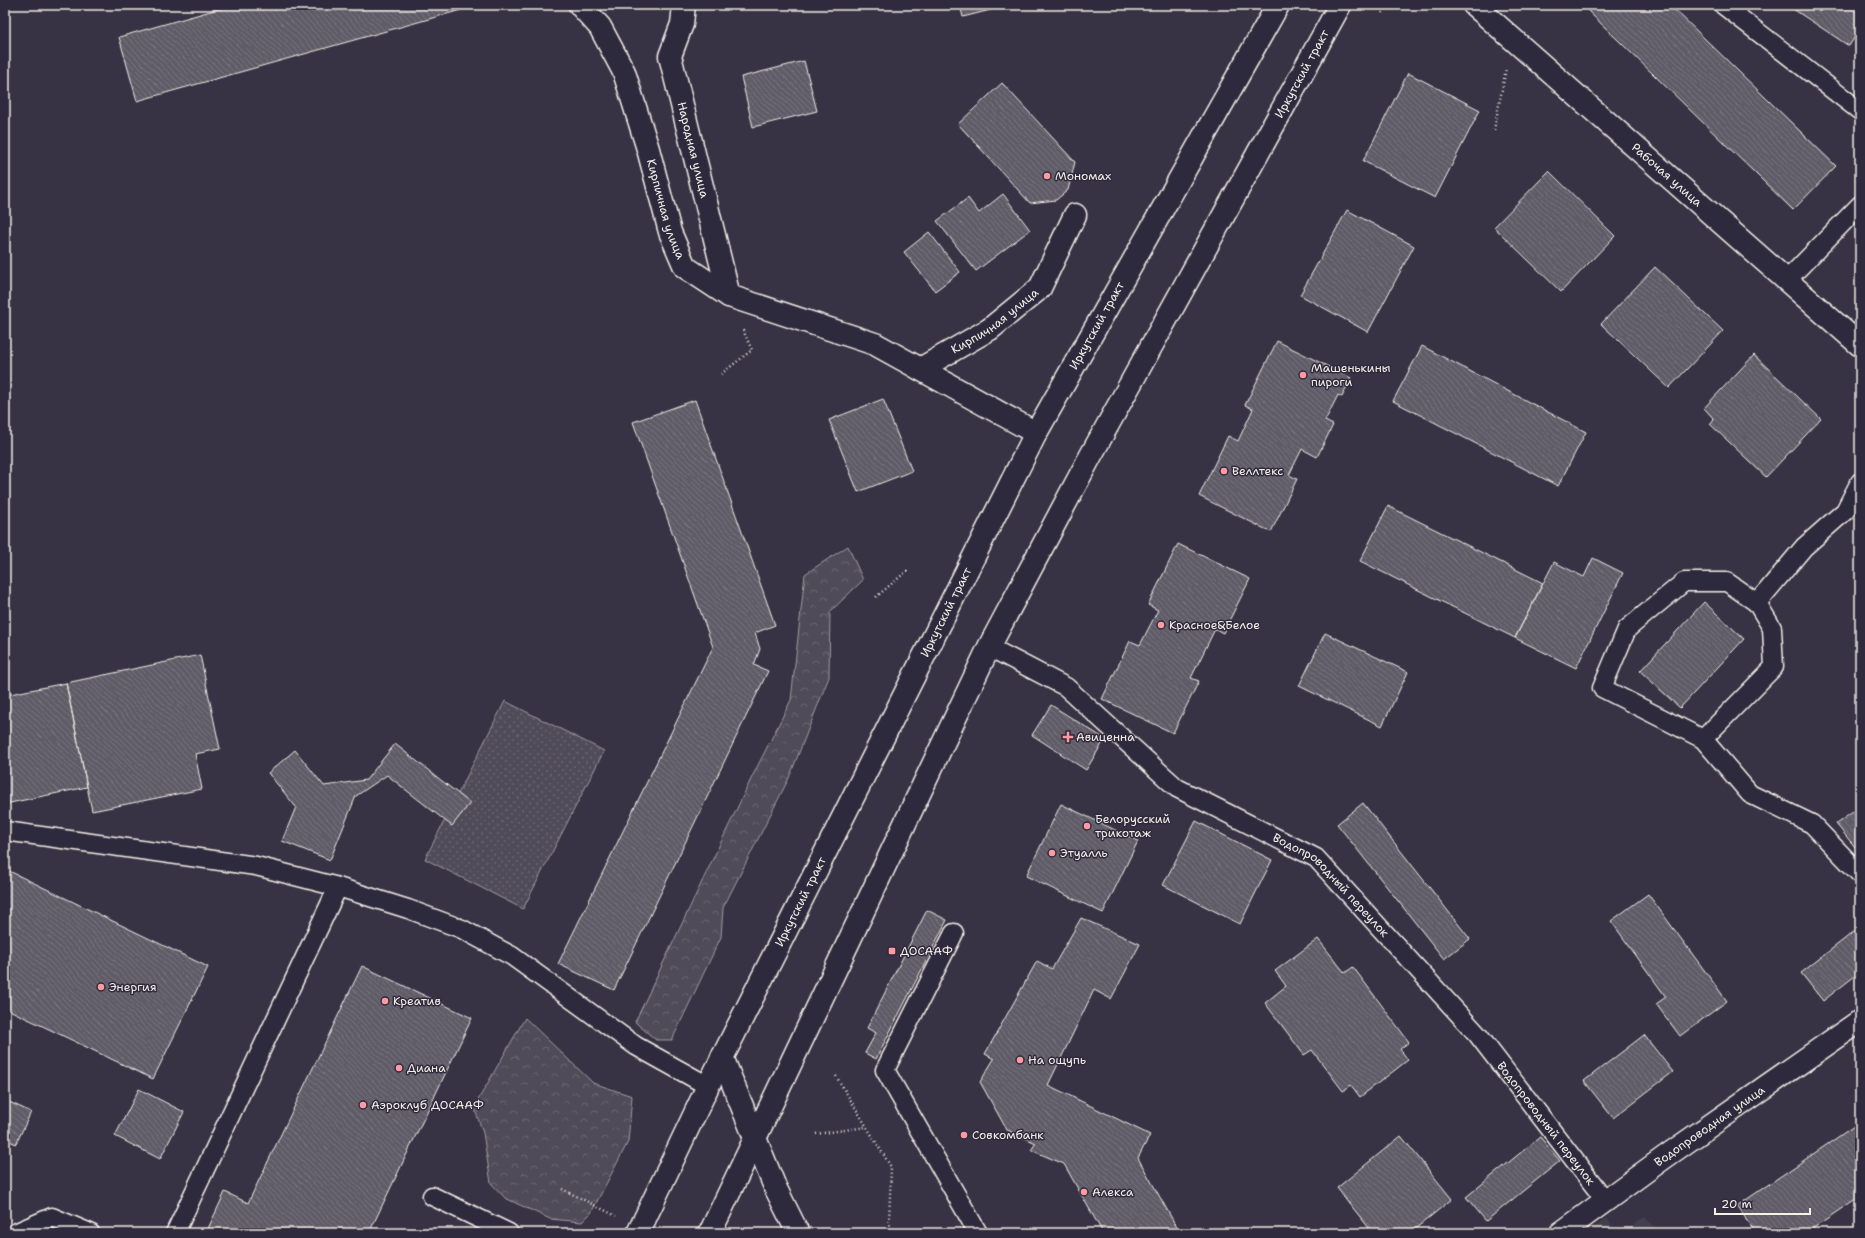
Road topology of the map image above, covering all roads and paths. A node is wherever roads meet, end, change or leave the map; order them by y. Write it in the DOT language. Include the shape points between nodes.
graph roads {
  1 [pos="580,5"];
  2 [pos="684,5"];
  3 [pos="1278,5"];
  4 [pos="1340,5"];
  5 [pos="1387,5"];
  6 [pos="1474,5"];
  7 [pos="1723,5"];
  8 [pos="1382,13"];
  9 [pos="1860,111"];
  10 [pos="1860,205"];
  11 [pos="1075,215"];
  12 [pos="1787,280"];
  13 [pos="729,296"];
  14 [pos="1860,345"];
  15 [pos="920,369"];
  16 [pos="720,374"];
  17 [pos="1036,433"];
  18 [pos="1860,482"];
  19 [pos="1852,510"];
  20 [pos="908,570"];
  21 [pos="876,597"];
  22 [pos="1757,603"];
  23 [pos="989,647"];
  24 [pos="1703,739"];
  25 [pos="5,831"];
  26 [pos="1860,874"];
  27 [pos="338,887"];
  28 [pos="954,933"];
  29 [pos="1860,1021"];
  30 [pos="722,1057"];
  31 [pos="836,1076"];
  32 [pos="708,1086"];
  33 [pos="866,1127"];
  34 [pos="816,1134"];
  35 [pos="757,1138"];
  36 [pos="562,1188"];
  37 [pos="432,1196"];
  38 [pos="1606,1200"];
  39 [pos="606,1212"];
  40 [pos="15,1233"];
  41 [pos="90,1233"];
  42 [pos="175,1233"];
  43 [pos="509,1233"];
  44 [pos="638,1233"];
  45 [pos="710,1233"];
  46 [pos="798,1233"];
  47 [pos="894,1233"];
  48 [pos="978,1233"];
  49 [pos="1561,1233"];
  1 -- 13 [label="main road, Кирпичная улица" via="600,27 624,72 670,232 685,267"];
  2 -- 13 [label="main road, Народная улица" via="682,24 670,56"];
  3 -- 17 [label="main road, Иркутский тракт"];
  4 -- 23 [label="main road, Иркутский тракт" via="1090,457"];
  5 -- 8 [label="path"];
  6 -- 12 [label="main road, Рабочая улица"];
  7 -- 9 [label="lane"];
  10 -- 12 [label="lane"];
  11 -- 15 [label="main road, Кирпичная улица" via="1040,288 990,329"];
  12 -- 14 [label="main road, Рабочая улица"];
  13 -- 15 [label="main road, Кирпичная улица" via="875,344"];
  13 -- 16 [label="path" via="752,350"];
  15 -- 17 [label="main road, Кирпичная улица"];
  17 -- 30 [label="main road, Иркутский тракт"];
  18 -- 19 [label="lane"];
  19 -- 22 [label="lane" via="1804,547"];
  20 -- 21 [label="path"];
  22 -- 24 [label="lane" via="1772,628 1774,667"];
  22 -- 24 [label="lane" via="1727,582 1684,582 1627,629 1602,688"];
  23 -- 35 [label="main road, Иркутский тракт"];
  23 -- 38 [label="lane, Водопроводный переулок" via="1066,687 1177,788 1316,858 1478,1035"];
  24 -- 26 [label="lane" via="1750,794 1812,824"];
  25 -- 27 [label="lane" via="256,866"];
  27 -- 32 [label="lane" via="462,929 512,956 636,1046"];
  27 -- 42 [label="lane"];
  28 -- 48 [label="lane" via="885,1070"];
  29 -- 38 [label="main road, Водопроводная улица"];
  30 -- 32 [label="main road, Иркутский тракт"];
  30 -- 35 [label="main road"];
  31 -- 33 [label="path"];
  32 -- 44 [label="main road, Иркутский тракт"];
  33 -- 34 [label="path"];
  33 -- 47 [label="path" via="891,1167 889,1223"];
  35 -- 45 [label="main road, Иркутский тракт"];
  35 -- 46 [label="main road" via="775,1187"];
  36 -- 39 [label="path"];
  37 -- 43 [label="lane"];
  38 -- 49 [label="main road, Водопроводная улица"];
  40 -- 41 [label="lane" via="52,1217"];
}
